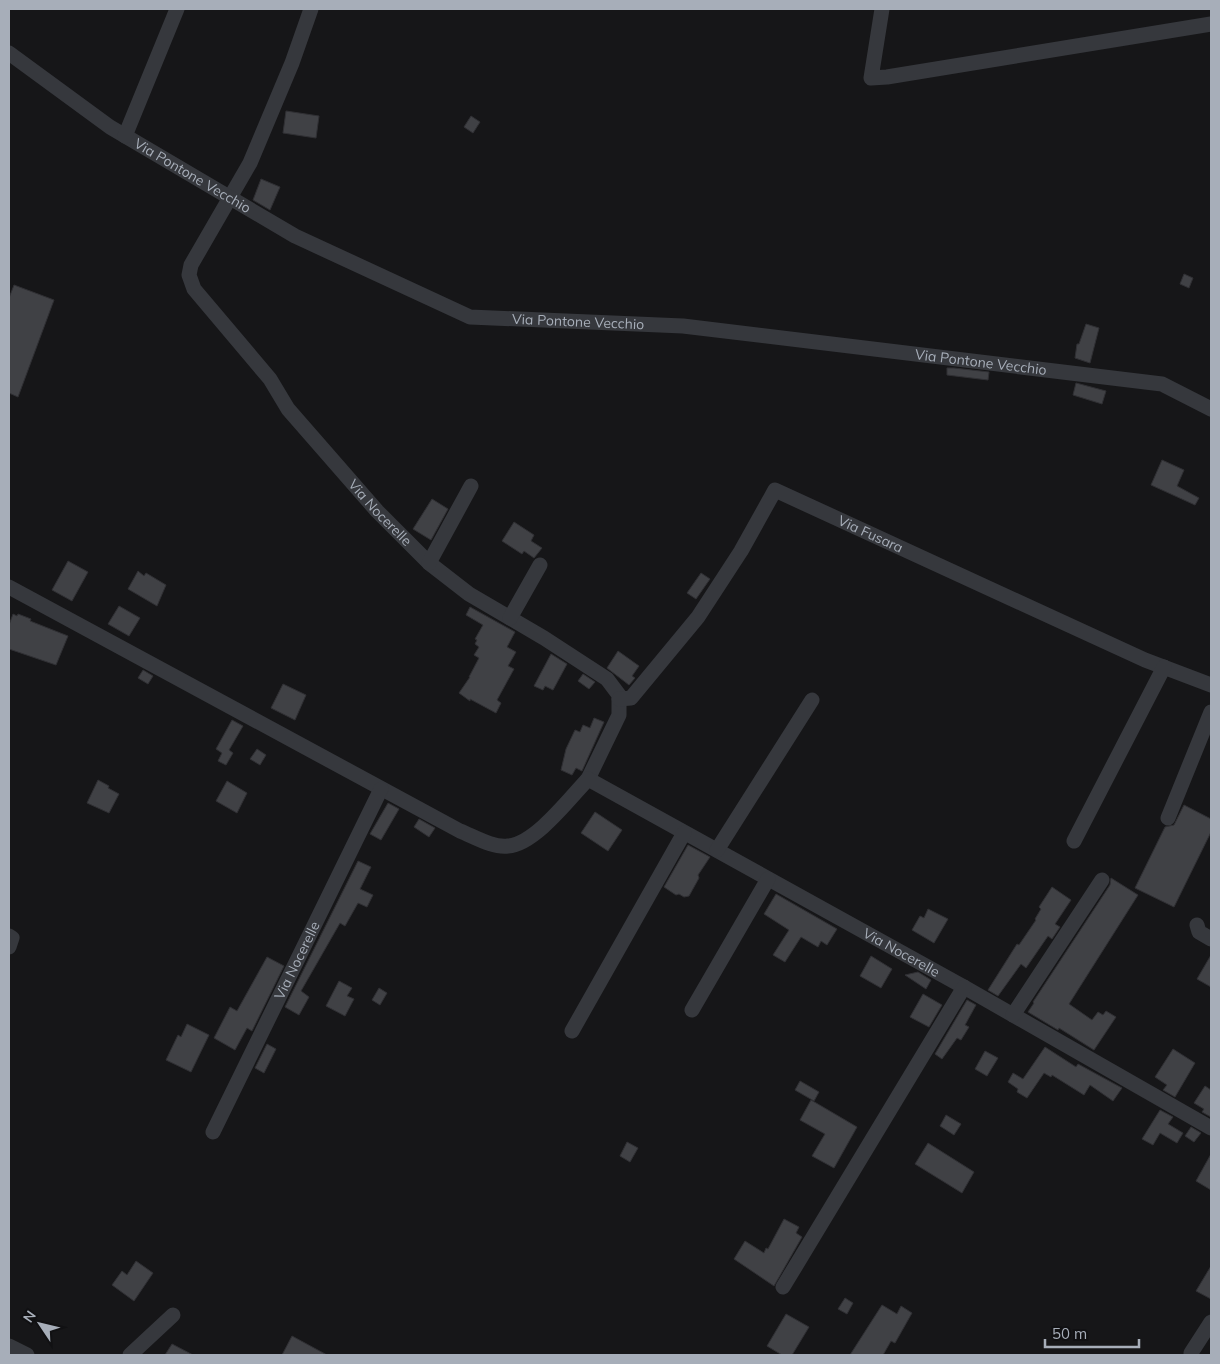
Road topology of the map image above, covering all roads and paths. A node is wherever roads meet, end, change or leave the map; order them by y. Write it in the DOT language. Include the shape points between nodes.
graph roads {
  1 [pos="177,9"];
  2 [pos="312,9"];
  3 [pos="882,9"];
  4 [pos="1211,24"];
  5 [pos="9,53"];
  6 [pos="125,136"];
  7 [pos="230,198"];
  8 [pos="1211,409"];
  9 [pos="471,486"];
  10 [pos="429,564"];
  11 [pos="540,565"];
  12 [pos="9,587"];
  13 [pos="510,618"];
  14 [pos="1164,667"];
  15 [pos="1211,685"];
  16 [pos="619,699"];
  17 [pos="812,700"];
  18 [pos="1211,712"];
  19 [pos="588,779"];
  20 [pos="381,789"];
  21 [pos="1168,818"];
  22 [pos="684,832"];
  23 [pos="1074,841"];
  24 [pos="717,850"];
  25 [pos="768,879"];
  26 [pos="1102,880"];
  27 [pos="1197,925"];
  28 [pos="9,936"];
  29 [pos="1211,939"];
  30 [pos="9,947"];
  31 [pos="964,987"];
  32 [pos="692,1010"];
  33 [pos="1013,1015"];
  34 [pos="572,1030"];
  35 [pos="1211,1128"];
  36 [pos="213,1132"];
  37 [pos="783,1287"];
  38 [pos="173,1315"];
  39 [pos="1211,1322"];
  40 [pos="9,1346"];
  41 [pos="1191,1353"];
  42 [pos="27,1355"];
  43 [pos="130,1355"];
  1 -- 6 [label="street"];
  2 -- 7 [label="street, Via Nocerelle" via="250,162"];
  3 -- 4 [label="street" via="871,78"];
  5 -- 6 [label="street, Via Pontone Vecchio"];
  6 -- 7 [label="street, Via Pontone Vecchio"];
  7 -- 8 [label="street, Via Pontone Vecchio" via="295,236 470,317 683,326 1162,384"];
  7 -- 10 [label="street, Via Nocerelle" via="191,265 189,276 194,288 270,379 288,409 377,511"];
  9 -- 10 [label="street"];
  10 -- 13 [label="street, Via Nocerelle" via="469,594"];
  11 -- 13 [label="street"];
  12 -- 20 [label="street"];
  13 -- 16 [label="street, Via Nocerelle" via="607,679 619,694"];
  14 -- 15 [label="street, Via Fusara"];
  14 -- 16 [label="street, Via Fusara" via="775,490 741,551 698,617 632,698"];
  14 -- 23 [label="street"];
  16 -- 19 [label="street" via="619,715"];
  17 -- 24 [label="street"];
  18 -- 21 [label="street"];
  19 -- 20 [label="street" via="535,835 508,847 494,845 460,831"];
  19 -- 22 [label="street, Via Nocerelle"];
  20 -- 36 [label="street, Via Nocerelle"];
  22 -- 24 [label="street, Via Nocerelle"];
  22 -- 34 [label="street"];
  24 -- 25 [label="street, Via Nocerelle"];
  25 -- 31 [label="street, Via Nocerelle"];
  25 -- 32 [label="street"];
  26 -- 33 [label="street"];
  27 -- 29 [label="street" via="1199,932"];
  28 -- 30 [label="street" via="12,938"];
  31 -- 33 [label="street, Via Nocerelle"];
  31 -- 37 [label="street"];
  33 -- 35 [label="street, Via Nocerelle"];
  38 -- 43 [label="street"];
  39 -- 41 [label="street"];
  40 -- 42 [label="street"];
}
